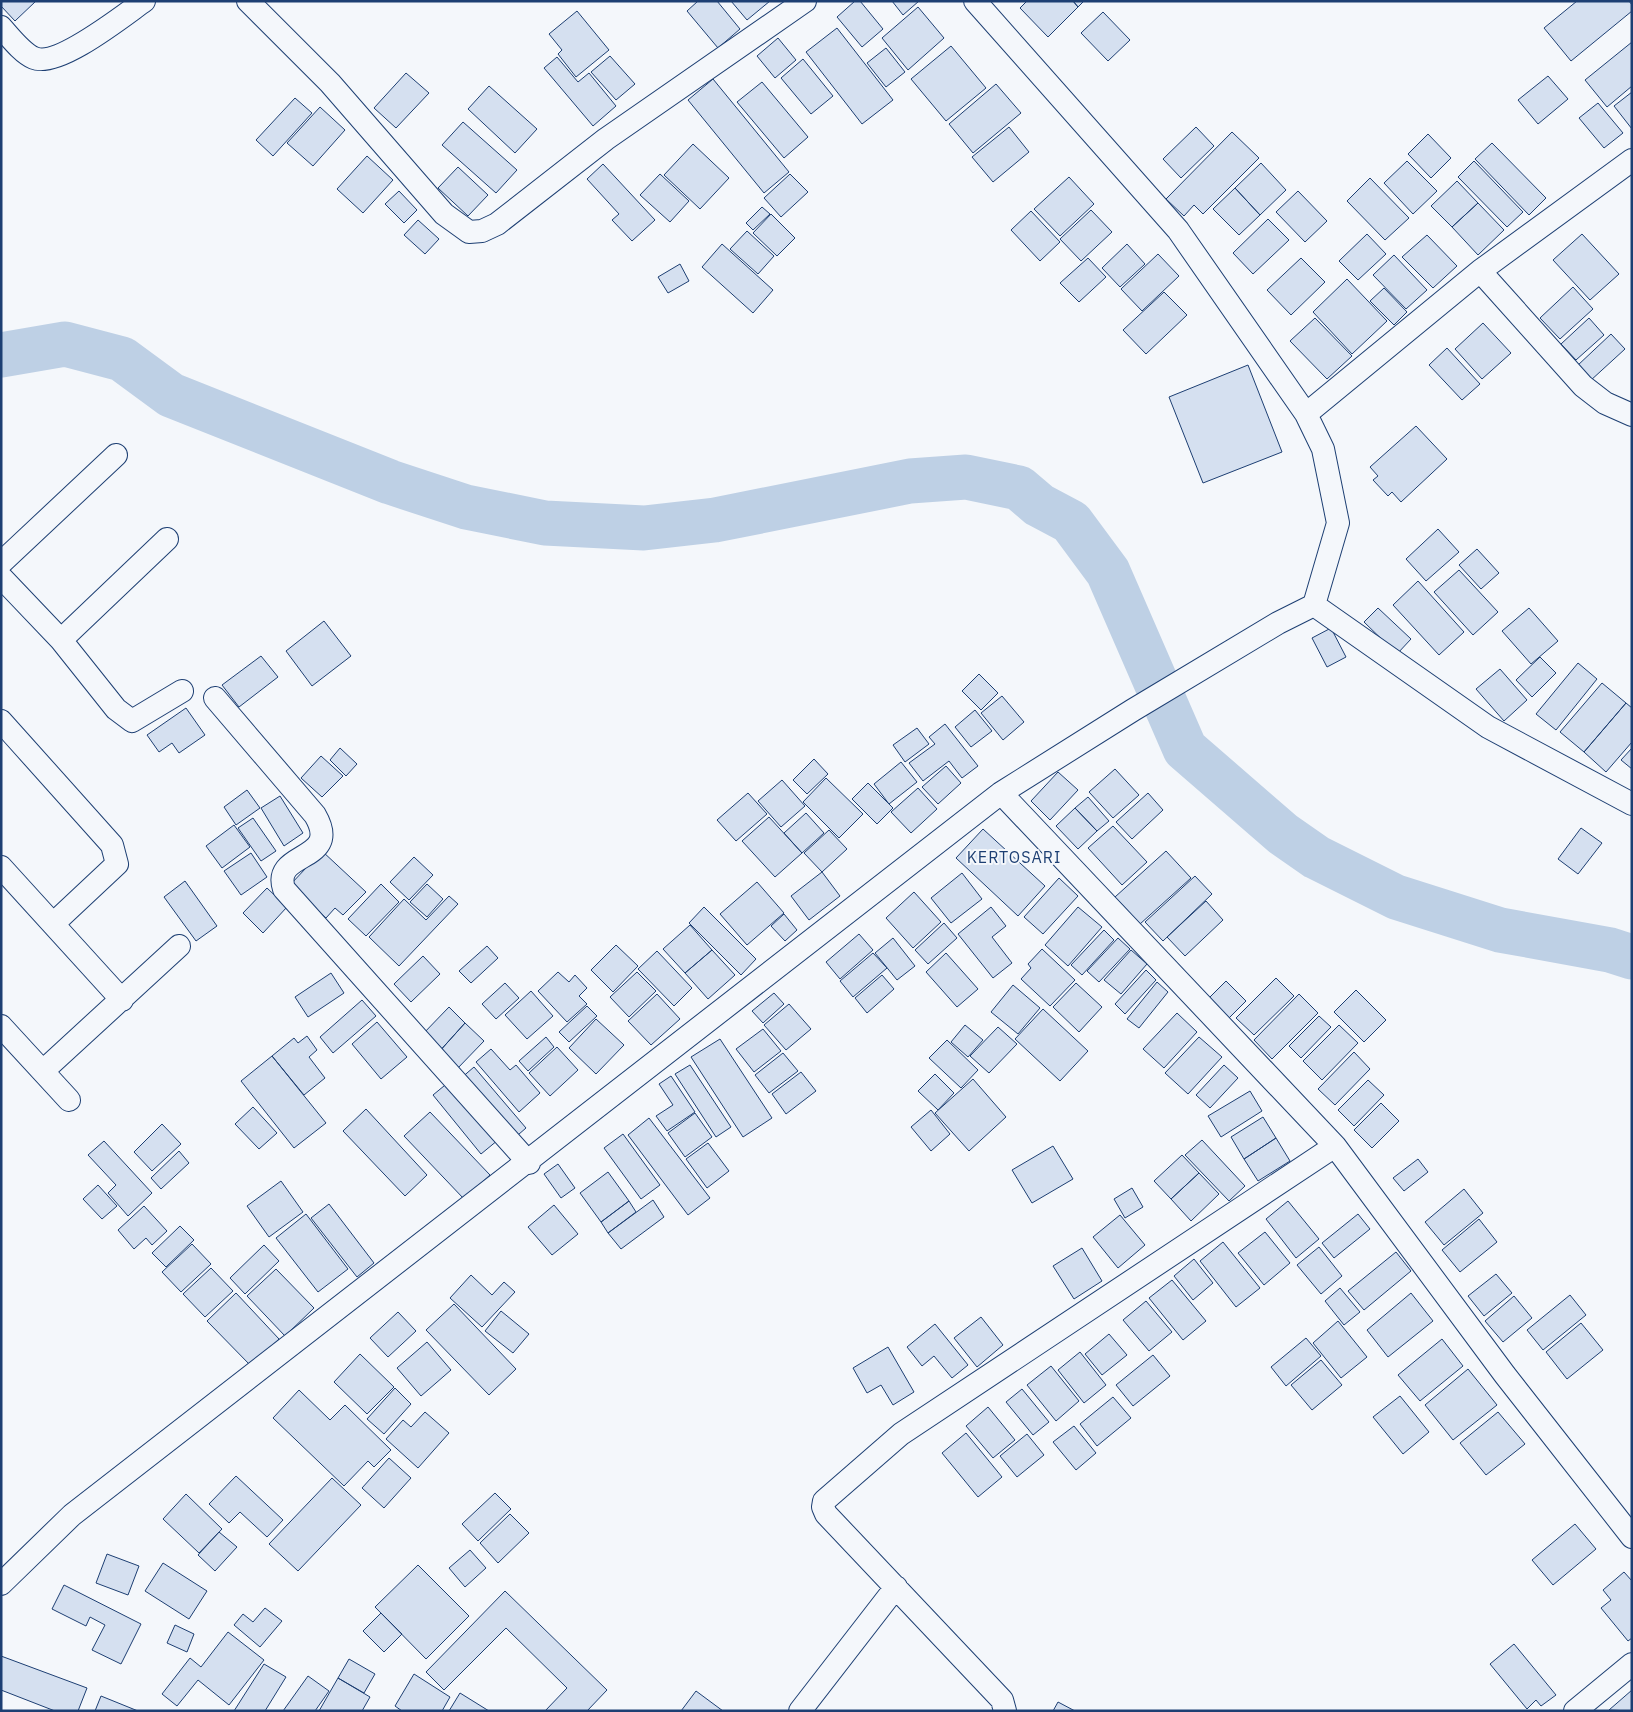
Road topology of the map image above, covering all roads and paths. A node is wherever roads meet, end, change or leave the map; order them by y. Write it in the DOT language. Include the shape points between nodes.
graph roads {
  1 [pos="144,1"];
  2 [pos="248,1"];
  3 [pos="805,1"];
  4 [pos="975,1"];
  5 [pos="1,27"];
  6 [pos="1632,160"];
  7 [pos="1480,271"];
  8 [pos="1306,414"];
  9 [pos="1632,415"];
  10 [pos="116,455"];
  11 [pos="168,539"];
  12 [pos="1,563"];
  13 [pos="1,577"];
  14 [pos="1314,605"];
  15 [pos="61,640"];
  16 [pos="182,691"];
  17 [pos="215,698"];
  18 [pos="1,720"];
  19 [pos="1001,793"];
  20 [pos="1632,804"];
  21 [pos="1,867"];
  22 [pos="53,924"];
  23 [pos="179,946"];
  24 [pos="122,1000"];
  25 [pos="1,1026"];
  26 [pos="43,1071"];
  27 [pos="69,1100"];
  28 [pos="1335,1146"];
  29 [pos="529,1163"];
  30 [pos="1632,1537"];
  31 [pos="1,1584"];
  32 [pos="896,1587"];
  33 [pos="1632,1664"];
  34 [pos="800,1711"];
  35 [pos="1005,1711"];
  36 [pos="1575,1711"];
  1 -- 5 [label="street" via="77,48 43,60 26,53"];
  2 -- 3 [label="street" via="330,83 444,214 469,232 482,231 497,224 606,139"];
  4 -- 8 [label="street" via="1178,230"];
  6 -- 7 [label="street"];
  7 -- 8 [label="street"];
  7 -- 9 [label="street" via="1583,386 1605,403"];
  8 -- 14 [label="street" via="1323,449 1338,523"];
  10 -- 12 [label="street"];
  11 -- 15 [label="street"];
  13 -- 15 [label="street"];
  14 -- 19 [label="street" via="1278,622"];
  14 -- 20 [label="street" via="1488,727"];
  15 -- 16 [label="street" via="116,709 132,721"];
  17 -- 29 [label="street" via="322,827 323,838 319,846 289,865 283,874 284,889"];
  18 -- 22 [label="street" via="115,851 117,864"];
  19 -- 28 [label="street"];
  19 -- 29 [label="street"];
  21 -- 22 [label="street"];
  22 -- 24 [label="street"];
  23 -- 24 [label="street"];
  24 -- 26 [label="street"];
  25 -- 26 [label="street"];
  26 -- 27 [label="street"];
  28 -- 30 [label="street" via="1504,1374"];
  28 -- 32 [label="street" via="901,1434 832,1492 824,1501 826,1514"];
  29 -- 31 [label="street" via="72,1515"];
  32 -- 34 [label="street"];
  32 -- 35 [label="street" via="1002,1700"];
  33 -- 36 [label="street"];
}
